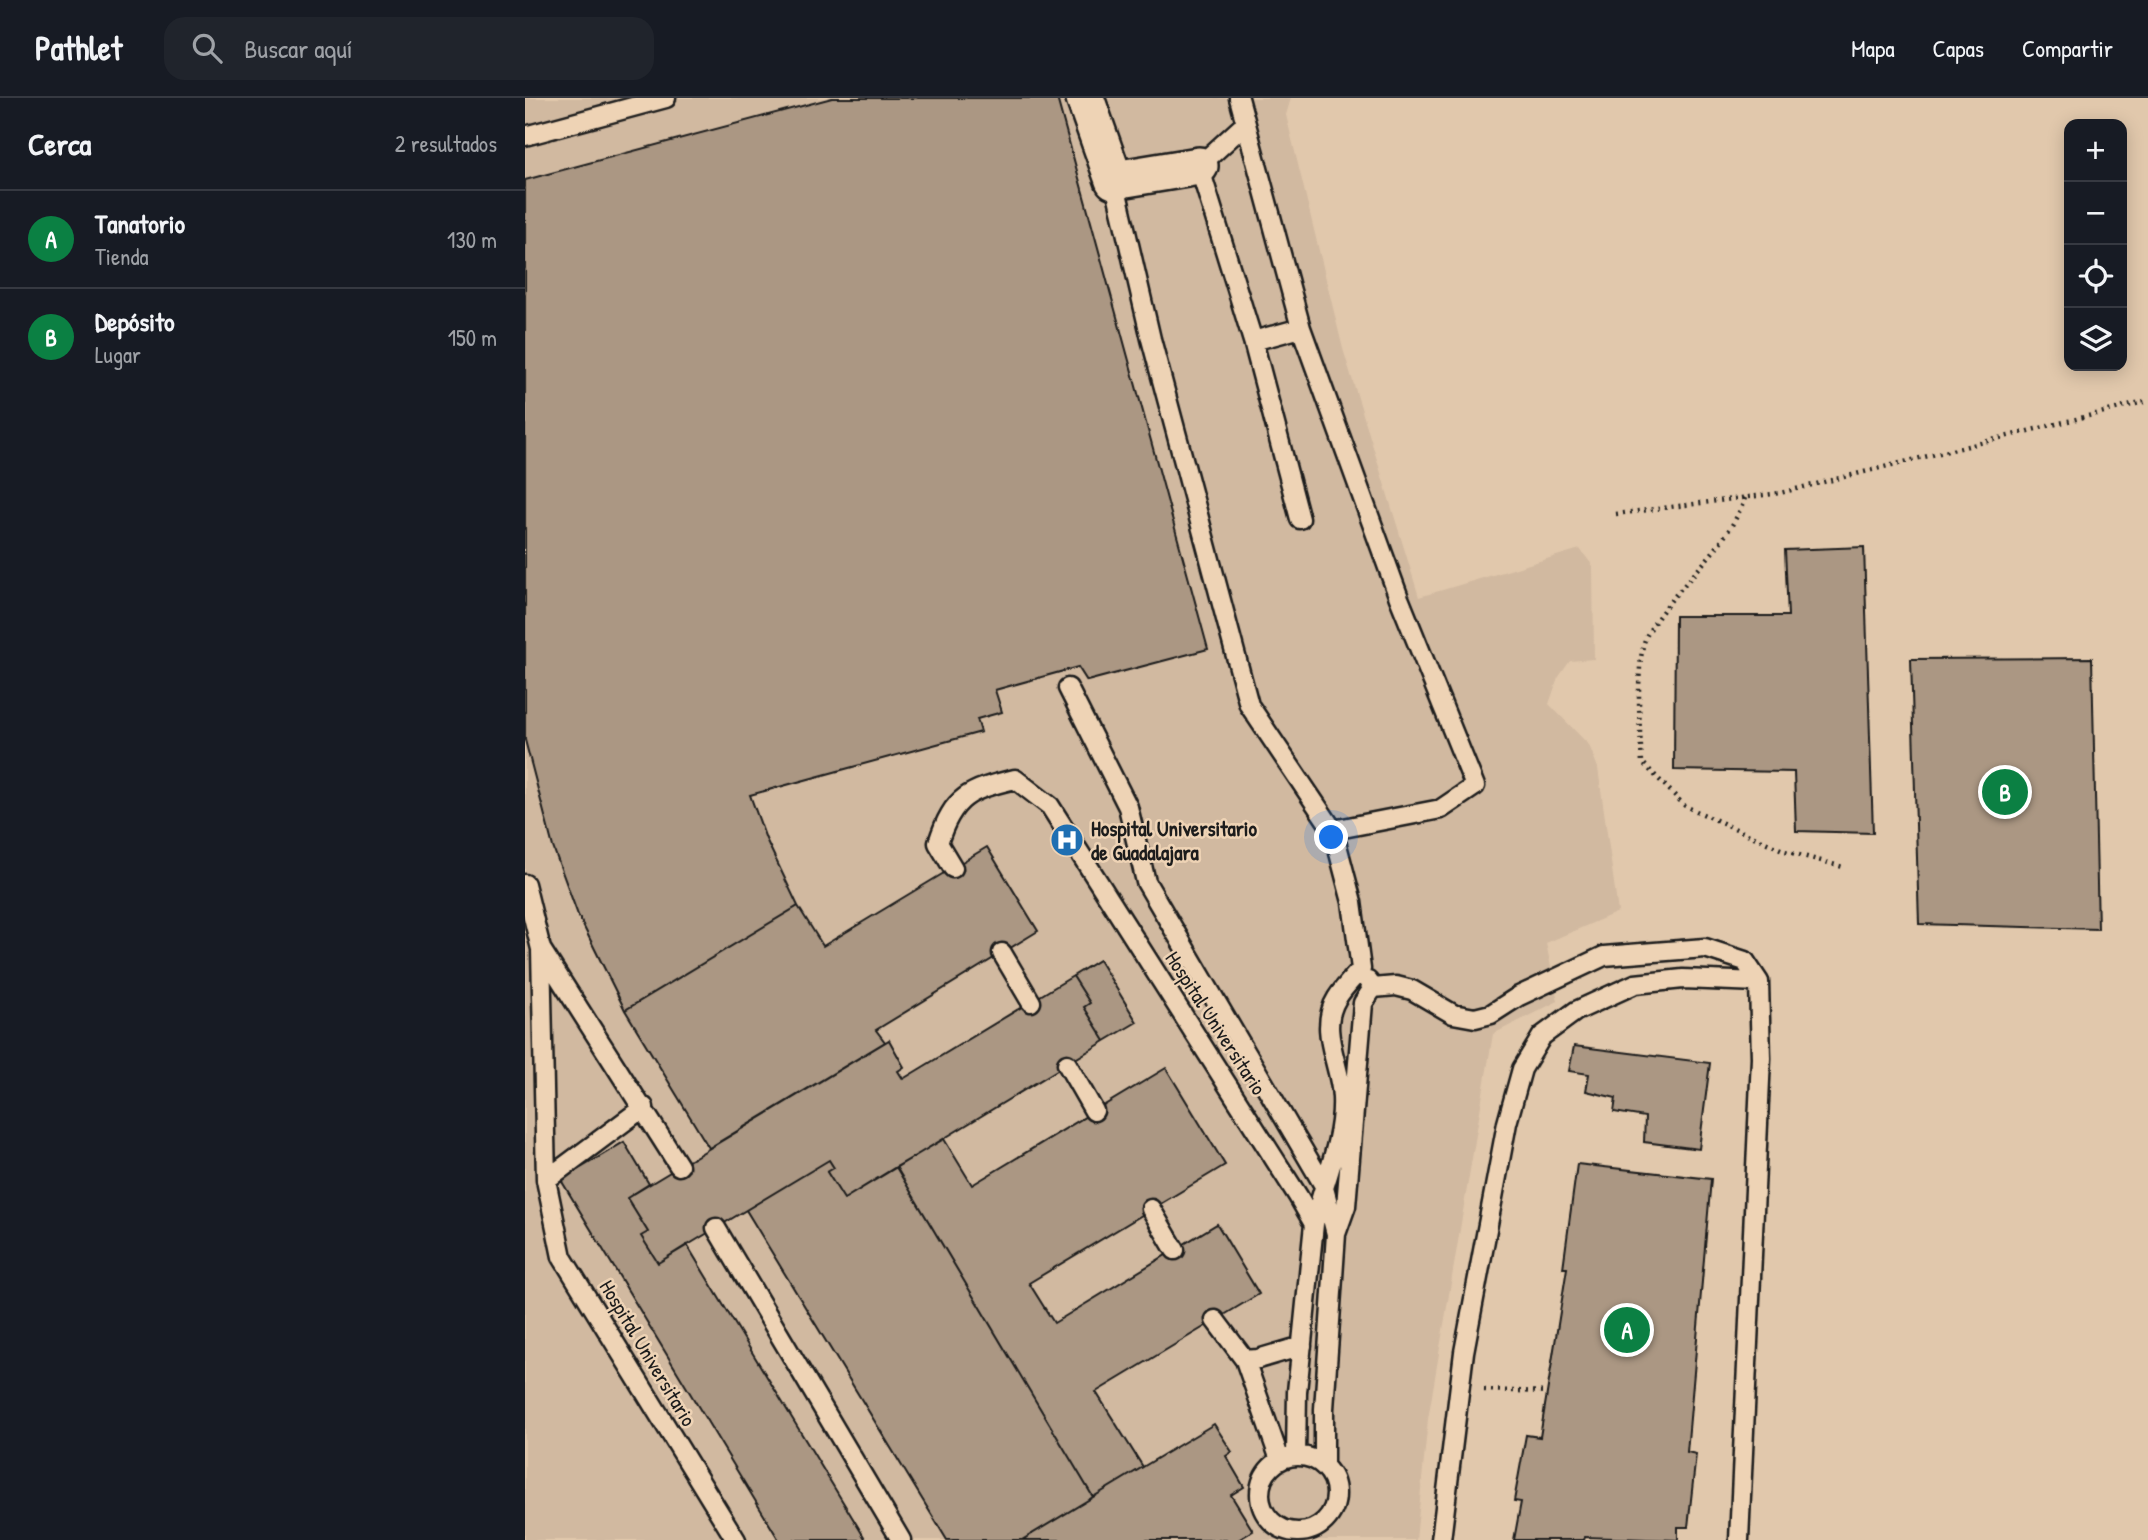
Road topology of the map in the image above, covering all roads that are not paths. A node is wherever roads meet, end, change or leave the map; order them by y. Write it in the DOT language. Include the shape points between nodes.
graph roads {
  1 [pos="666,98"];
  2 [pos="1085,98"];
  3 [pos="1239,98"];
  4 [pos="1244,125"];
  5 [pos="525,136"];
  6 [pos="1199,166"];
  7 [pos="1114,180"];
  8 [pos="1301,328"];
  9 [pos="1253,341"];
  10 [pos="1300,519"];
  11 [pos="1068,688"];
  12 [pos="1333,830"];
  13 [pos="953,868"];
  14 [pos="525,884"];
  15 [pos="541,949"];
  16 [pos="1002,953"];
  17 [pos="1361,969"];
  18 [pos="1759,982"];
  19 [pos="1373,988"];
  20 [pos="1031,1002"];
  21 [pos="1067,1065"];
  22 [pos="644,1107"];
  23 [pos="1094,1111"];
  24 [pos="679,1166"];
  25 [pos="546,1180"];
  26 [pos="1323,1184"];
  27 [pos="1151,1209"];
  28 [pos="1314,1224"];
  29 [pos="716,1228"];
  30 [pos="1336,1234"];
  31 [pos="1175,1250"];
  32 [pos="1215,1320"];
  33 [pos="1302,1346"];
  34 [pos="1245,1360"];
  35 [pos="1288,1458"];
  36 [pos="1324,1465"];
  37 [pos="1328,1517"];
  38 [pos="1269,1519"];
  39 [pos="736,1540"];
  40 [pos="901,1540"];
  41 [pos="1271,1540"];
  42 [pos="1323,1540"];
  43 [pos="1441,1540"];
  44 [pos="1739,1540"];
  1 -- 5 [label="lane"];
  2 -- 7 [label="street"];
  3 -- 4 [label="lane"];
  4 -- 6 [label="lane"];
  4 -- 8 [label="lane"];
  6 -- 7 [label="street"];
  6 -- 9 [label="lane"];
  7 -- 12 [label="lane" via="1151,339 1249,705"];
  8 -- 9 [label="lane"];
  8 -- 12 [label="lane" via="1399,598 1475,786 1441,809"];
  9 -- 10 [label="lane"];
  11 -- 26 [label="lane" via="1128,807 1146,882"];
  12 -- 17 [label="lane" via="1352,902"];
  13 -- 28 [label="lane, Hospital Universitario" via="938,843 947,814 976,788 1015,779 1050,806"];
  14 -- 15 [label="lane"];
  15 -- 22 [label="lane"];
  15 -- 25 [label="lane, Hospital Universitario"];
  16 -- 20 [label="lane"];
  17 -- 19 [label="lane"];
  17 -- 26 [label="lane" via="1329,1015 1342,1097 1338,1139"];
  18 -- 19 [label="lane" via="1745,961 1705,948 1604,956 1475,1018 1444,1010 1412,990"];
  18 -- 43 [label="lane" via="1683,979 1636,984 1576,1011 1542,1036 1522,1069 1507,1123 1464,1352"];
  18 -- 44 [label="lane" via="1761,1058"];
  19 -- 30 [label="lane" via="1363,1003 1346,1206"];
  21 -- 23 [label="lane"];
  22 -- 24 [label="lane"];
  22 -- 25 [label="lane"];
  25 -- 39 [label="lane, Hospital Universitario" via="562,1257"];
  26 -- 28 [label="lane"];
  26 -- 30 [label="lane"];
  27 -- 31 [label="lane"];
  28 -- 33 [label="lane"];
  29 -- 40 [label="lane"];
  30 -- 36 [label="lane"];
  32 -- 34 [label="lane"];
  33 -- 34 [label="lane"];
  33 -- 35 [label="lane"];
  34 -- 35 [label="lane"];
  35 -- 36 [label="lane" via="1314,1459"];
  35 -- 38 [label="lane" via="1264,1476 1260,1487"];
  36 -- 37 [label="lane" via="1336,1496"];
  37 -- 38 [label="lane" via="1299,1532"];
  37 -- 42 [label="lane"];
  38 -- 41 [label="lane"];
}
